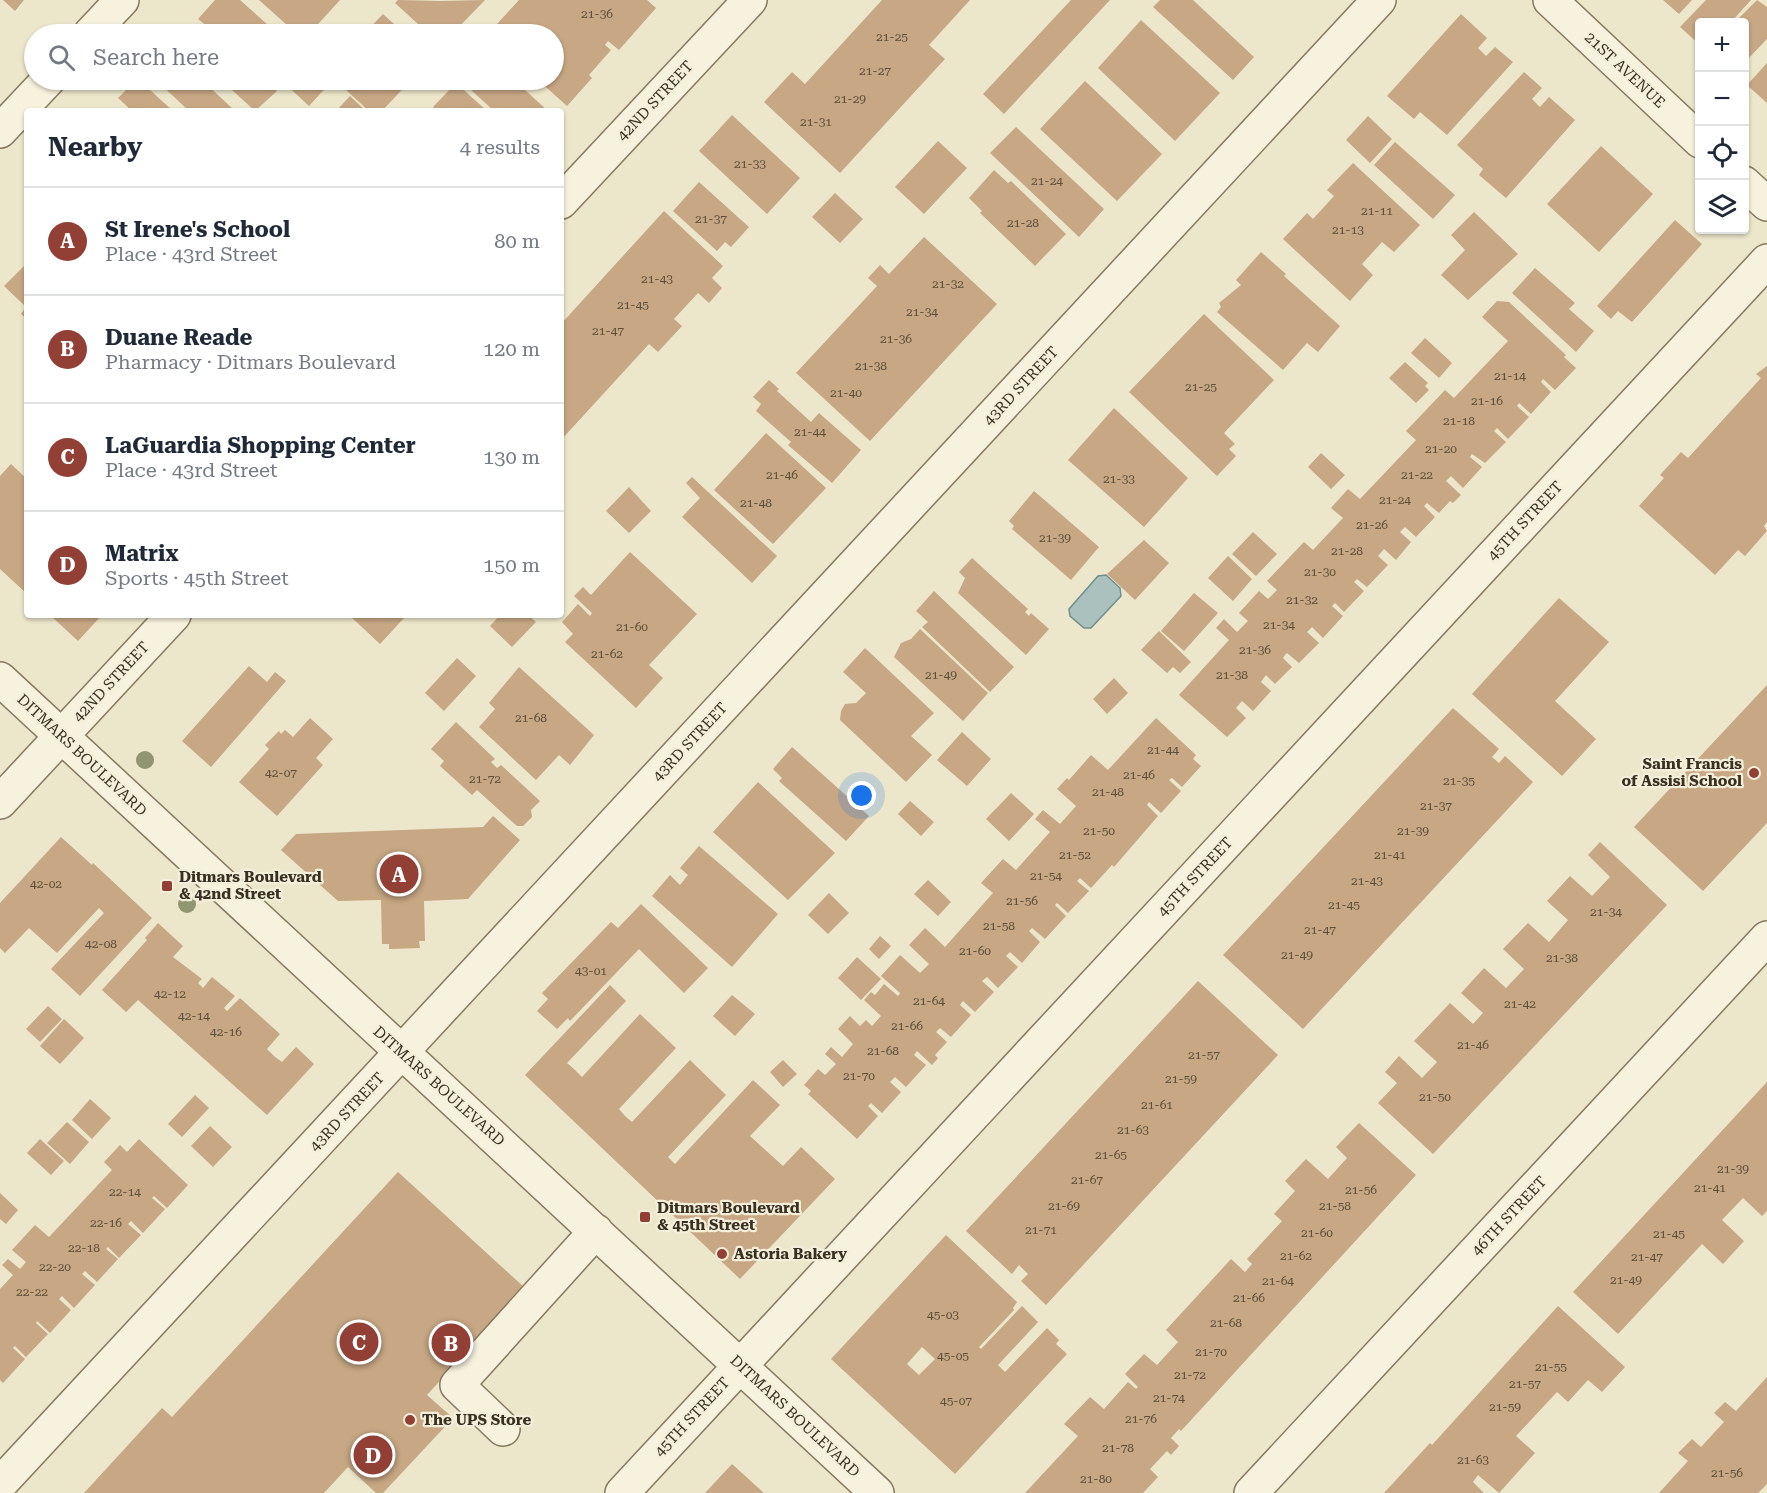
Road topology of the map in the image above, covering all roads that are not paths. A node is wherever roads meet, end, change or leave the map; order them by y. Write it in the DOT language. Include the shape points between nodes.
graph roads {
  1 [pos="122,0"];
  2 [pos="750,0"];
  3 [pos="1379,0"];
  4 [pos="1550,0"];
  5 [pos="99,24"];
  6 [pos="39,90"];
  7 [pos="0,131"];
  8 [pos="1695,136"];
  9 [pos="1749,188"];
  10 [pos="564,199"];
  11 [pos="1767,204"];
  12 [pos="1767,261"];
  13 [pos="171,618"];
  14 [pos="0,679"];
  15 [pos="61,736"];
  16 [pos="0,802"];
  17 [pos="1767,938"];
  18 [pos="403,1052"];
  19 [pos="596,1231"];
  20 [pos="741,1365"];
  21 [pos="503,1430"];
  22 [pos="0,1484"];
  23 [pos="622,1493"];
  24 [pos="877,1493"];
  25 [pos="1251,1493"];
  1 -- 5 [label="street"];
  2 -- 10 [label="street, 42ND STREET"];
  3 -- 18 [label="street, 43RD STREET"];
  4 -- 8 [label="street, 21ST AVENUE"];
  6 -- 7 [label="street"];
  9 -- 11 [label="street"];
  12 -- 20 [label="street, 45TH STREET"];
  13 -- 15 [label="street, 42ND STREET"];
  14 -- 15 [label="street, DITMARS BOULEVARD"];
  15 -- 16 [label="street, 42ND STREET"];
  15 -- 18 [label="street, DITMARS BOULEVARD"];
  17 -- 25 [label="street, 46TH STREET"];
  18 -- 19 [label="street, DITMARS BOULEVARD"];
  18 -- 22 [label="street, 43RD STREET"];
  19 -- 20 [label="street, DITMARS BOULEVARD"];
  19 -- 21 [label="street" via="457,1385"];
  20 -- 23 [label="street, 45TH STREET"];
  20 -- 24 [label="street, DITMARS BOULEVARD"];
}
